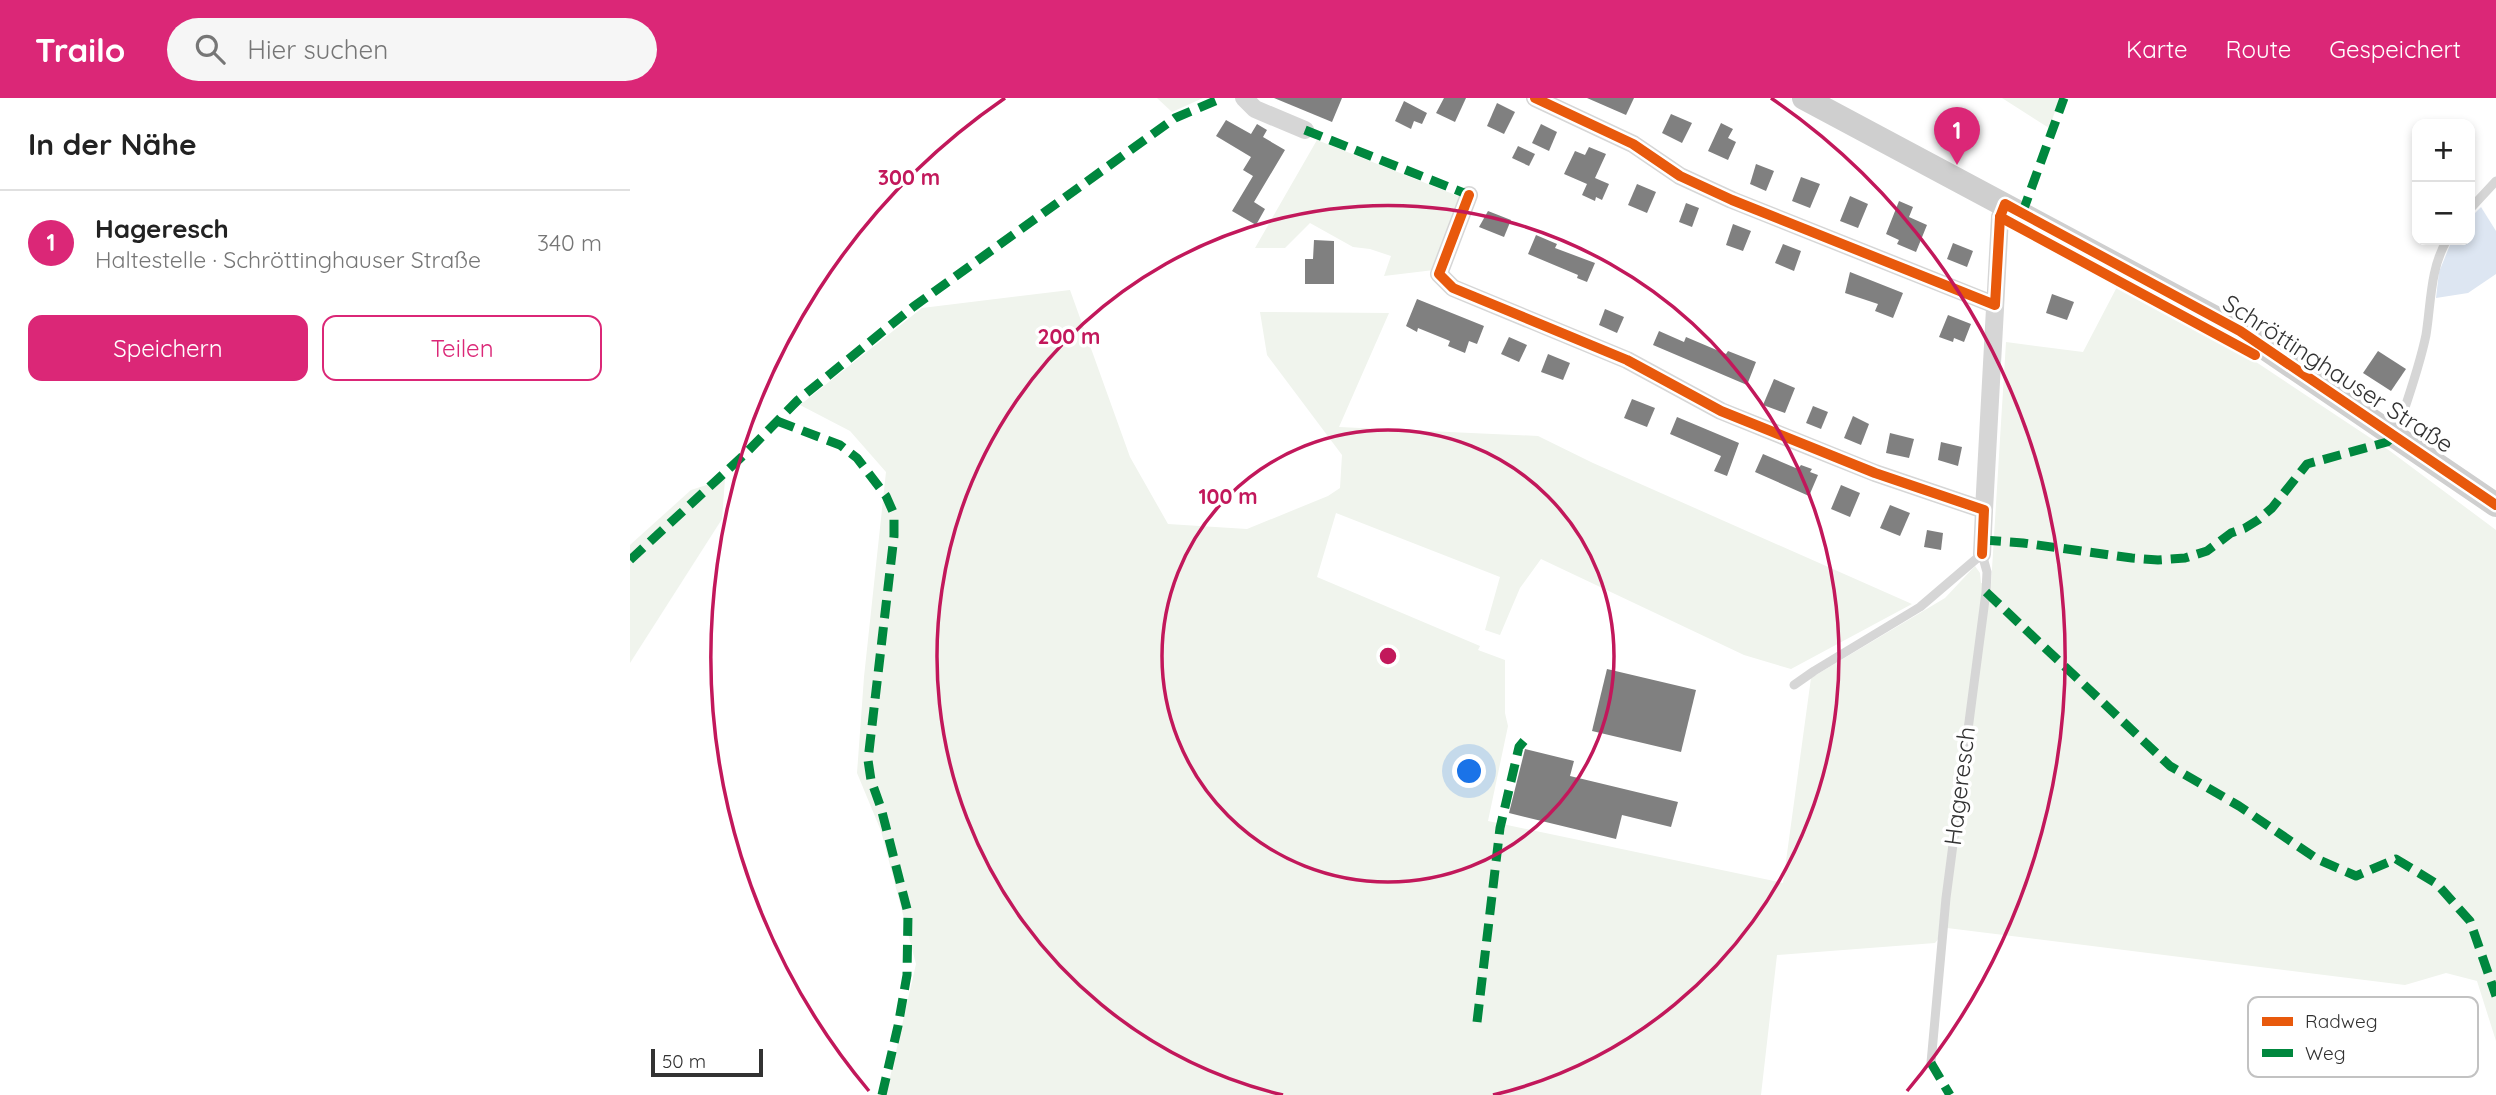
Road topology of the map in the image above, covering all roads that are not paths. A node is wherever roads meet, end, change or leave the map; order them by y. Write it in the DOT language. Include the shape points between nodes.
graph roads {
  1 [pos="1244,98"];
  2 [pos="1535,98"];
  3 [pos="1804,98"];
  4 [pos="1305,130"];
  5 [pos="2496,181"];
  6 [pos="1469,195"];
  7 [pos="2475,204"];
  8 [pos="2005,205"];
  9 [pos="2445,245"];
  10 [pos="1995,305"];
  11 [pos="2395,435"];
  12 [pos="2496,505"];
  13 [pos="1984,510"];
  14 [pos="1982,554"];
  15 [pos="1794,685"];
  16 [pos="1931,1063"];
  1 -- 4 [label="street" via="1255,109"];
  2 -- 10 [label="street" via="1633,144 1680,176 1732,200"];
  3 -- 8 [label="main road, Schröttinghauser Straße"];
  5 -- 7 [label="lane"];
  6 -- 13 [label="street" via="1438,274 1453,288 1627,360 1721,411 1875,473"];
  8 -- 10 [label="street, Hageresch" via="2000,216"];
  8 -- 11 [label="main road, Schröttinghauser Straße" via="2240,331"];
  9 -- 11 [label="lane, Schröttinghauser Straße" via="2434,275 2417,372"];
  10 -- 13 [label="street, Hageresch"];
  11 -- 12 [label="main road, Schröttinghauser Straße"];
  13 -- 14 [label="street, Hageresch"];
  14 -- 15 [label="lane" via="1920,607"];
  14 -- 16 [label="lane, Hageresch" via="1986,592 1946,898"];
}
